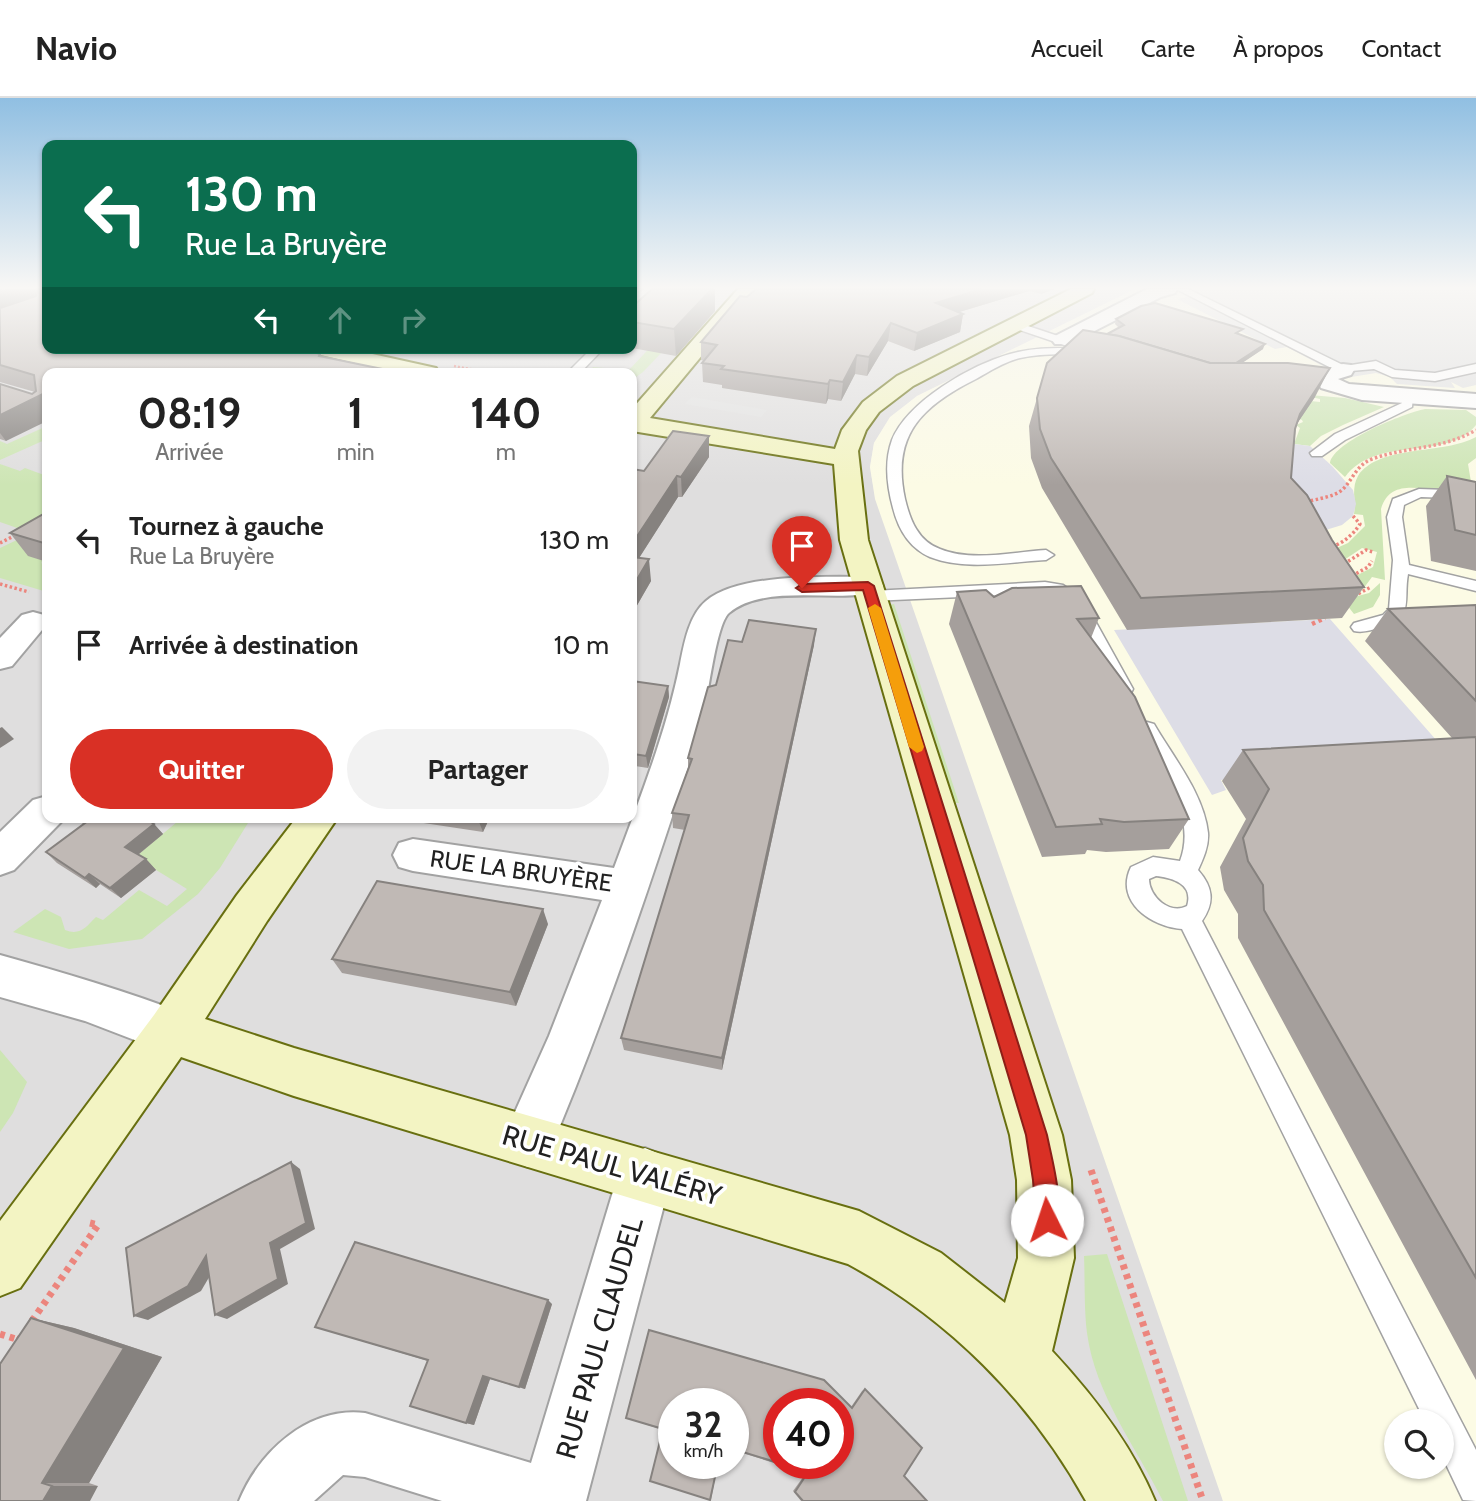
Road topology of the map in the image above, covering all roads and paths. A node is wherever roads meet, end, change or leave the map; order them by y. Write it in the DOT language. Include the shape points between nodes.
graph roads {
  1 [pos="348,354"];
  2 [pos="592,354"];
  3 [pos="689,354"];
  4 [pos="959,354"];
  5 [pos="1023,354"];
  6 [pos="1313,354"];
  7 [pos="1320,358"];
  8 [pos="406,368"];
  9 [pos="578,368"];
  10 [pos="1476,368"];
  11 [pos="1307,369"];
  12 [pos="1335,382"];
  13 [pos="1407,397"];
  14 [pos="1476,401"];
  15 [pos="637,415"];
  16 [pos="637,416"];
  17 [pos="1476,430"];
  18 [pos="847,452"];
  19 [pos="1317,453"];
  20 [pos="1476,495"];
  21 [pos="1301,508"];
  22 [pos="1353,516"];
  23 [pos="24,532"];
  24 [pos="0,543"];
  25 [pos="1325,550"];
  26 [pos="1046,555"];
  27 [pos="1343,564"];
  28 [pos="1401,568"];
  29 [pos="1345,578"];
  30 [pos="0,584"];
  31 [pos="1476,586"];
  32 [pos="869,591"];
  33 [pos="34,608"];
  34 [pos="1325,617"];
  35 [pos="1312,624"];
  36 [pos="1360,627"];
  37 [pos="0,658"];
  38 [pos="42,816"];
  39 [pos="314,823"];
  40 [pos="413,855"];
  41 [pos="0,858"];
  42 [pos="1185,874"];
  43 [pos="628,887"];
  44 [pos="1188,918"];
  45 [pos="0,976"];
  46 [pos="171,1031"];
  47 [pos="528,1141"];
  48 [pos="1091,1169"];
  49 [pos="645,1175"];
  50 [pos="0,1268"];
  51 [pos="1020,1360"];
  52 [pos="1476,1487"];
  53 [pos="272,1501"];
  54 [pos="550,1501"];
  55 [pos="1122,1501"];
  56 [pos="1203,1501"];
  1 -- 8 [label="street"];
  2 -- 9 [label="lane"];
  3 -- 15 [label="street"];
  4 -- 18 [label="street" via="893,389 863,417"];
  5 -- 26 [label="lane" via="951,385 929,400 895,444 894,489 911,535 926,549 950,557"];
  6 -- 7 [label="lane"];
  7 -- 11 [label="lane" via="1320,364"];
  7 -- 12 [label="lane"];
  10 -- 12 [label="lane" via="1435,377 1392,373 1376,365"];
  12 -- 13 [label="street"];
  13 -- 14 [label="street"];
  13 -- 19 [label="lane" via="1408,404 1398,411 1352,429"];
  16 -- 18 [label="street"];
  17 -- 21 [label="path" via="1455,442 1369,460 1341,491 1306,502"];
  18 -- 32 [label="street" via="855,540"];
  20 -- 28 [label="lane" via="1419,493 1398,502 1394,509"];
  22 -- 25 [label="path" via="1360,524 1356,530"];
  23 -- 24 [label="path"];
  27 -- 29 [label="path" via="1366,550 1373,552 1368,567"];
  28 -- 31 [label="lane"];
  28 -- 36 [label="lane" via="1397,583 1402,616"];
  30 -- 33 [label="path"];
  32 -- 42 [label="lane" via="1045,587 1057,589 1077,603 1191,809 1197,834"];
  32 -- 43 [label="street, RUE LA BRUYÈRE" via="802,588 750,594 725,602 710,614 689,711"];
  32 -- 51 [label="street" via="1036,1135 1044,1180 1046,1258"];
  33 -- 37 [label="street"];
  34 -- 35 [label="path"];
  38 -- 41 [label="street"];
  39 -- 46 [label="street"];
  40 -- 43 [label="street, RUE LA BRUYÈRE"];
  42 -- 44 [label="lane" via="1202,899 1202,907"];
  42 -- 44 [label="lane" via="1153,866 1139,874 1137,889 1157,912"];
  43 -- 47 [label="street, RUE LA BRUYÈRE" via="606,954"];
  44 -- 52 [label="lane"];
  45 -- 46 [label="street"];
  46 -- 47 [label="street, RUE PAUL VALÉRY"];
  46 -- 50 [label="street"];
  47 -- 49 [label="street, RUE PAUL VALÉRY"];
  48 -- 56 [label="path"];
  49 -- 51 [label="street, RUE PAUL VALÉRY" via="859,1239 930,1279"];
  49 -- 54 [label="street, RUE PAUL CLAUDEL"];
  51 -- 55 [label="street, RUE PAUL VALÉRY" via="1079,1434"];
  53 -- 54 [label="street, RUE PAUL CLAUDEL" via="294,1473 341,1443 365,1445"];
}
